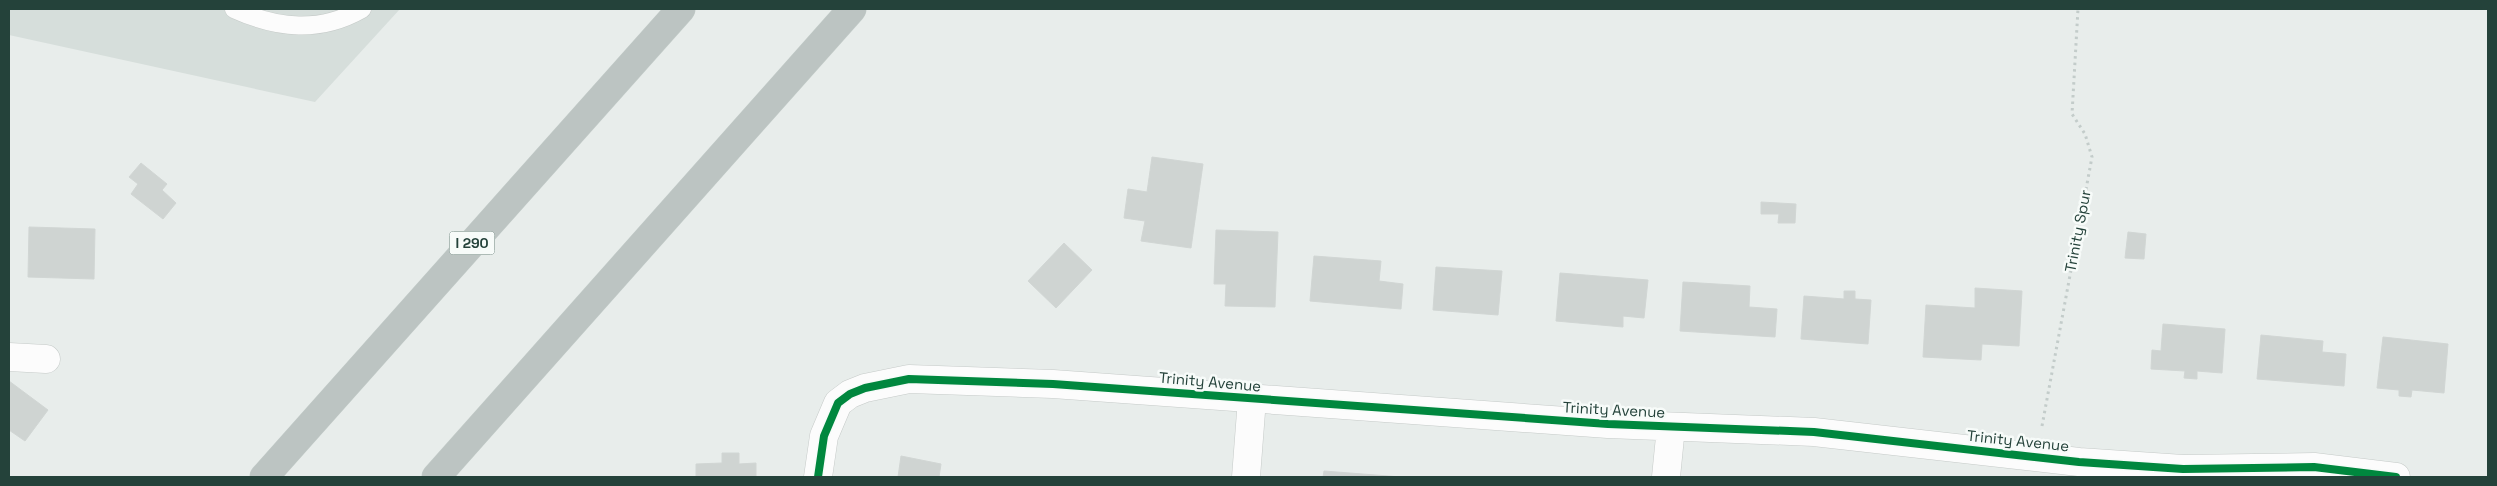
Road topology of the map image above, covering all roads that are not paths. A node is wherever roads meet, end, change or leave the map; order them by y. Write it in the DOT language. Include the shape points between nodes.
graph roads {
  1 [pos="234,9"];
  2 [pos="362,9"];
  3 [pos="680,9"];
  4 [pos="852,9"];
  5 [pos="9,357"];
  6 [pos="46,359"];
  7 [pos="1252,400"];
  8 [pos="1671,427"];
  9 [pos="2078,470"];
  10 [pos="264,477"];
  11 [pos="436,477"];
  12 [pos="818,477"];
  13 [pos="1246,477"];
  14 [pos="1666,477"];
  15 [pos="2396,477"];
  1 -- 2 [label="lane" via="286,26 325,24 344,19"];
  3 -- 10 [label="highway, I 290"];
  4 -- 11 [label="highway"];
  5 -- 6 [label="street"];
  7 -- 8 [label="street, Trinity Avenue"];
  7 -- 12 [label="street, Trinity Avenue" via="1062,384 909,379 865,388 850,394 836,406 824,436"];
  7 -- 13 [label="street"];
  8 -- 9 [label="street, Trinity Avenue" via="1814,432 2037,456"];
  8 -- 14 [label="street"];
  9 -- 15 [label="street, Trinity Avenue" via="2314,467"];
}
